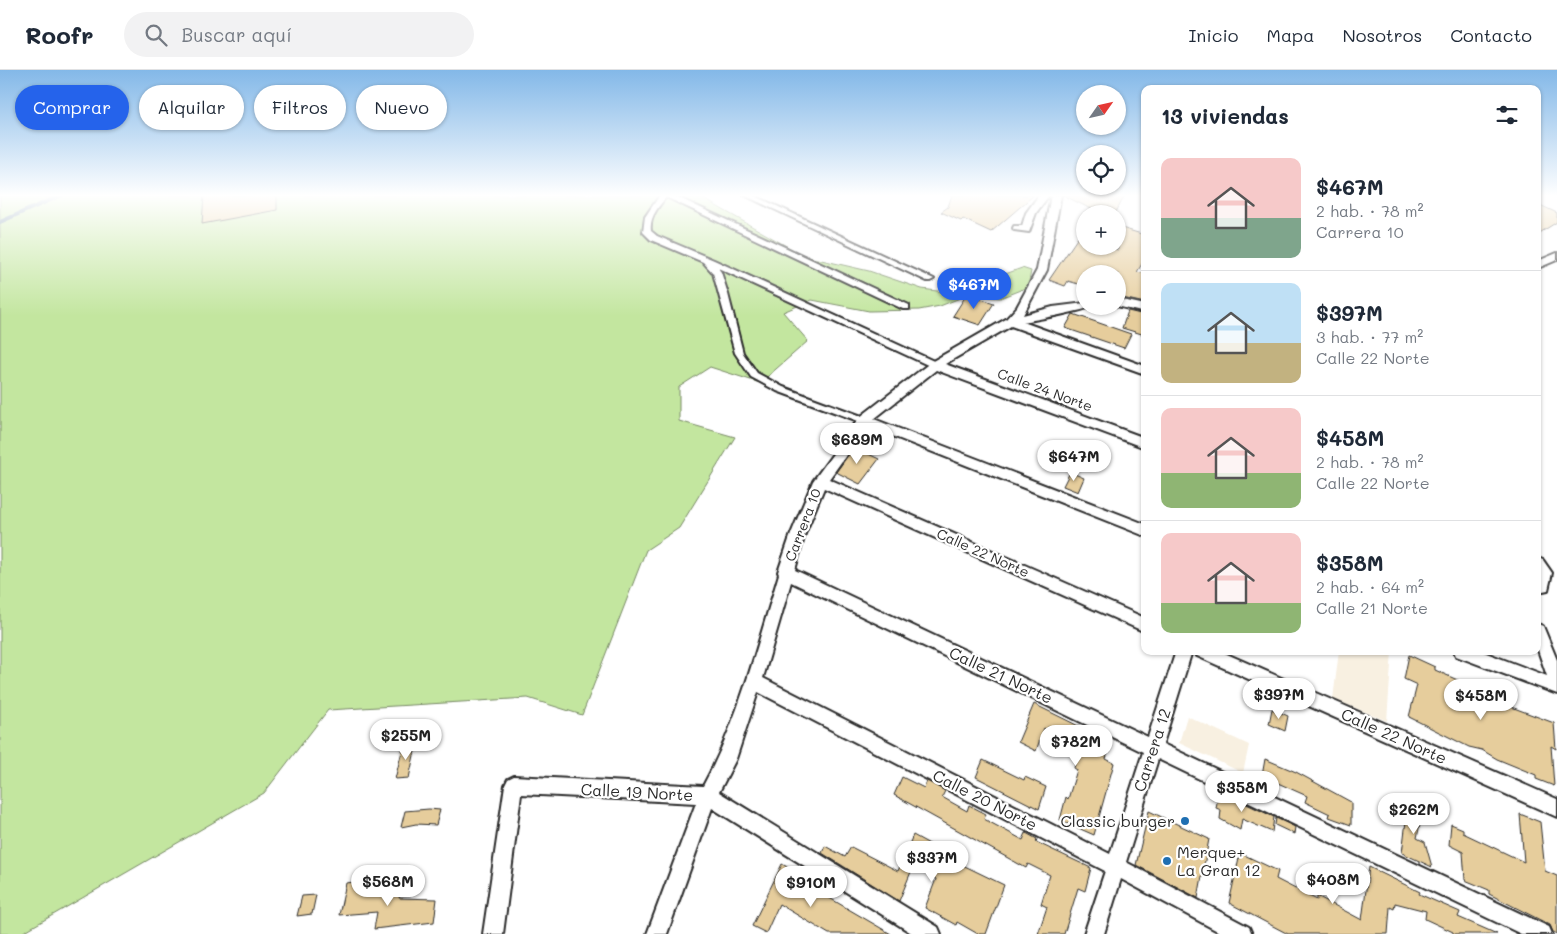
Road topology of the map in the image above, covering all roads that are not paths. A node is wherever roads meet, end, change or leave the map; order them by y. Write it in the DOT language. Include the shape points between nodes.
graph roads {
  1 [pos="651,235"];
  2 [pos="752,235"];
  3 [pos="834,235"];
  4 [pos="1048,235"];
  5 [pos="1557,256"];
  6 [pos="706,260"];
  7 [pos="1541,264"];
  8 [pos="930,279"];
  9 [pos="1126,305"];
  10 [pos="906,307"];
  11 [pos="1076,308"];
  12 [pos="1141,308"];
  13 [pos="1010,322"];
  14 [pos="934,365"];
  15 [pos="1141,369"];
  16 [pos="864,420"];
  17 [pos="1141,442"];
  18 [pos="820,481"];
  19 [pos="1141,528"];
  20 [pos="1541,568"];
  21 [pos="785,572"];
  22 [pos="1541,586"];
  23 [pos="1141,623"];
  24 [pos="1541,640"];
  25 [pos="1183,655"];
  26 [pos="1212,655"];
  27 [pos="1473,655"];
  28 [pos="1557,681"];
  29 [pos="754,682"];
  30 [pos="1557,687"];
  31 [pos="1153,747"];
  32 [pos="708,795"];
  33 [pos="1557,808"];
  34 [pos="1115,866"];
  35 [pos="493,934"];
  36 [pos="657,934"];
  37 [pos="931,934"];
  38 [pos="1094,934"];
  39 [pos="1242,934"];
  40 [pos="1542,934"];
  1 -- 6 [label="street"];
  2 -- 10 [label="street"];
  3 -- 8 [label="street"];
  4 -- 13 [label="street, Carrera 10" via="1042,270 1022,308"];
  5 -- 7 [label="street"];
  6 -- 14 [label="street"];
  6 -- 16 [label="street" via="716,272 724,294 738,353 754,375"];
  9 -- 12 [label="street"];
  11 -- 13 [label="street"];
  13 -- 14 [label="street, Carrera 10"];
  13 -- 15 [label="street"];
  14 -- 16 [label="street, Carrera 10"];
  14 -- 17 [label="street, Calle 24 Norte"];
  16 -- 18 [label="street, Carrera 10"];
  16 -- 19 [label="street"];
  18 -- 21 [label="street, Carrera 10"];
  18 -- 23 [label="street, Calle 22 Norte"];
  20 -- 22 [label="street" via="1544,573"];
  21 -- 29 [label="street, Carrera 10"];
  21 -- 31 [label="street, Calle 21 Norte"];
  24 -- 28 [label="street"];
  25 -- 31 [label="street, Carrera 12"];
  26 -- 33 [label="street, Calle 22 Norte"];
  27 -- 30 [label="street"];
  29 -- 32 [label="street, Carrera 10" via="727,759"];
  29 -- 34 [label="street, Calle 20 Norte"];
  31 -- 34 [label="street, Carrera 12"];
  31 -- 40 [label="street, Calle 21 Norte"];
  32 -- 35 [label="street, Calle 19 Norte" via="514,785"];
  32 -- 36 [label="street, Carrera 10"];
  32 -- 37 [label="street, Calle 19 Norte"];
  34 -- 38 [label="street, Carrera 12"];
  34 -- 39 [label="street, Calle 20 Norte"];
}
